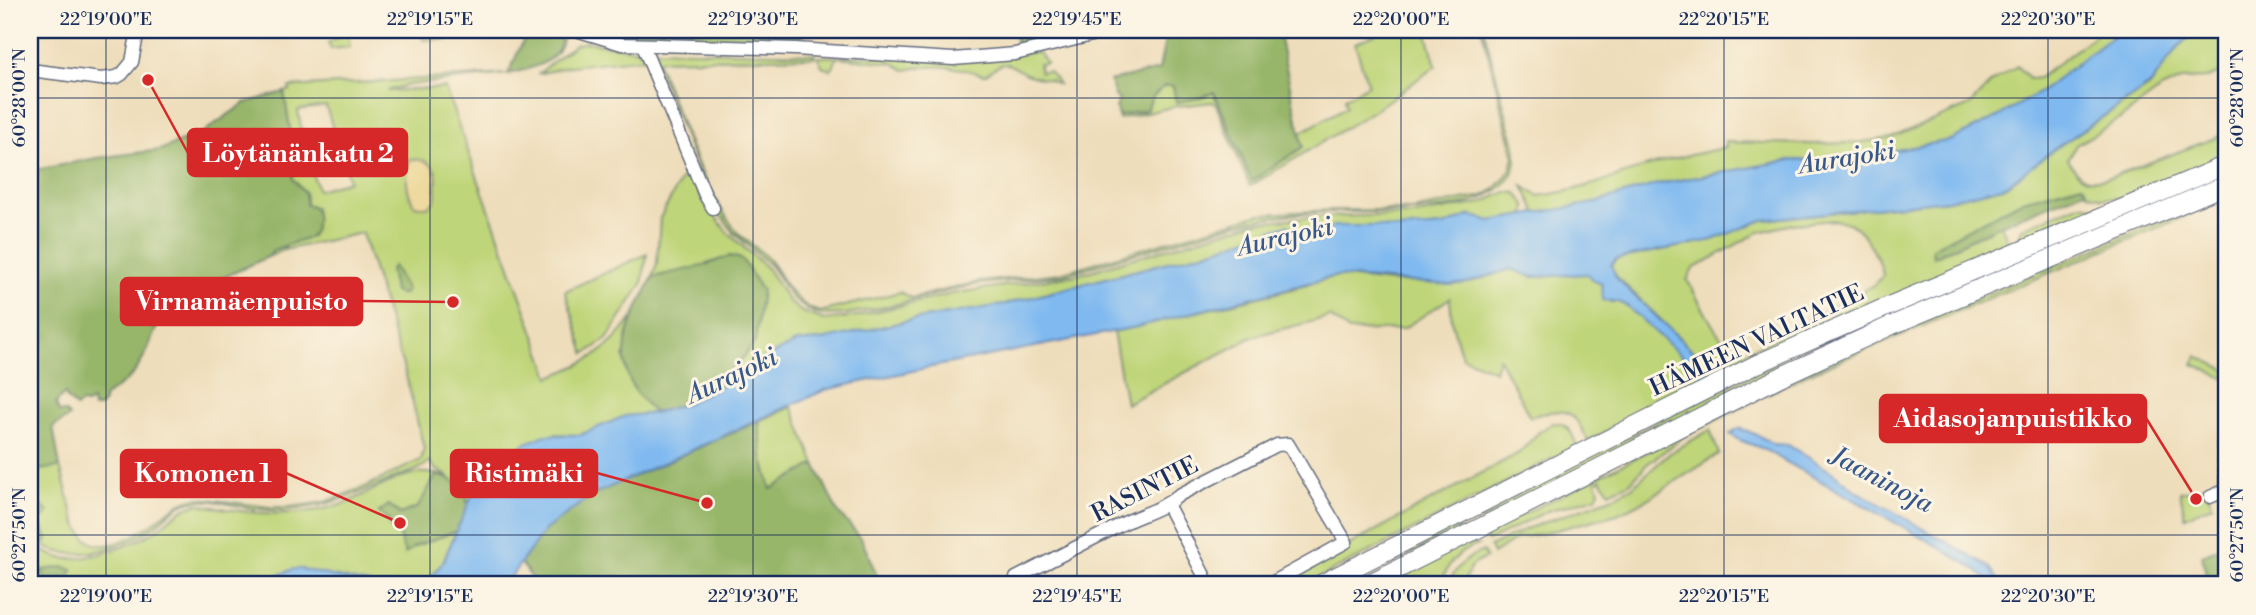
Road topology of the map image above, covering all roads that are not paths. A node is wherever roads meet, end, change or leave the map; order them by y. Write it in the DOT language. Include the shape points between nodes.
graph roads {
  1 [pos="138,30"];
  2 [pos="576,30"];
  3 [pos="1111,30"];
  4 [pos="643,46"];
  5 [pos="30,70"];
  6 [pos="2226,165"];
  7 [pos="2226,185"];
  8 [pos="713,208"];
  9 [pos="2226,415"];
  10 [pos="2226,481"];
  11 [pos="2226,490"];
  12 [pos="2210,497"];
  13 [pos="1168,506"];
  14 [pos="1016,578"];
  15 [pos="1389,579"];
  16 [pos="1209,585"];
  17 [pos="1268,585"];
  18 [pos="1319,585"];
  19 [pos="1366,585"];
  1 -- 5 [label="street" via="132,62 117,77"];
  2 -- 4 [label="street" via="611,42"];
  3 -- 4 [label="street" via="1015,54 973,59"];
  4 -- 8 [label="street"];
  6 -- 18 [label="highway, HÄMEEN VALTATIE" via="1755,365"];
  7 -- 15 [label="highway, HÄMEEN VALTATIE" via="1782,376"];
  9 -- 10 [label="street"];
  11 -- 12 [label="street"];
  13 -- 14 [label="street, RASINTIE" via="1129,520"];
  13 -- 16 [label="street"];
  13 -- 17 [label="street, RASINTIE" via="1179,495 1277,445 1288,444 1346,542"];
  15 -- 19 [label="highway, HÄMEEN VALTATIE"];
}
